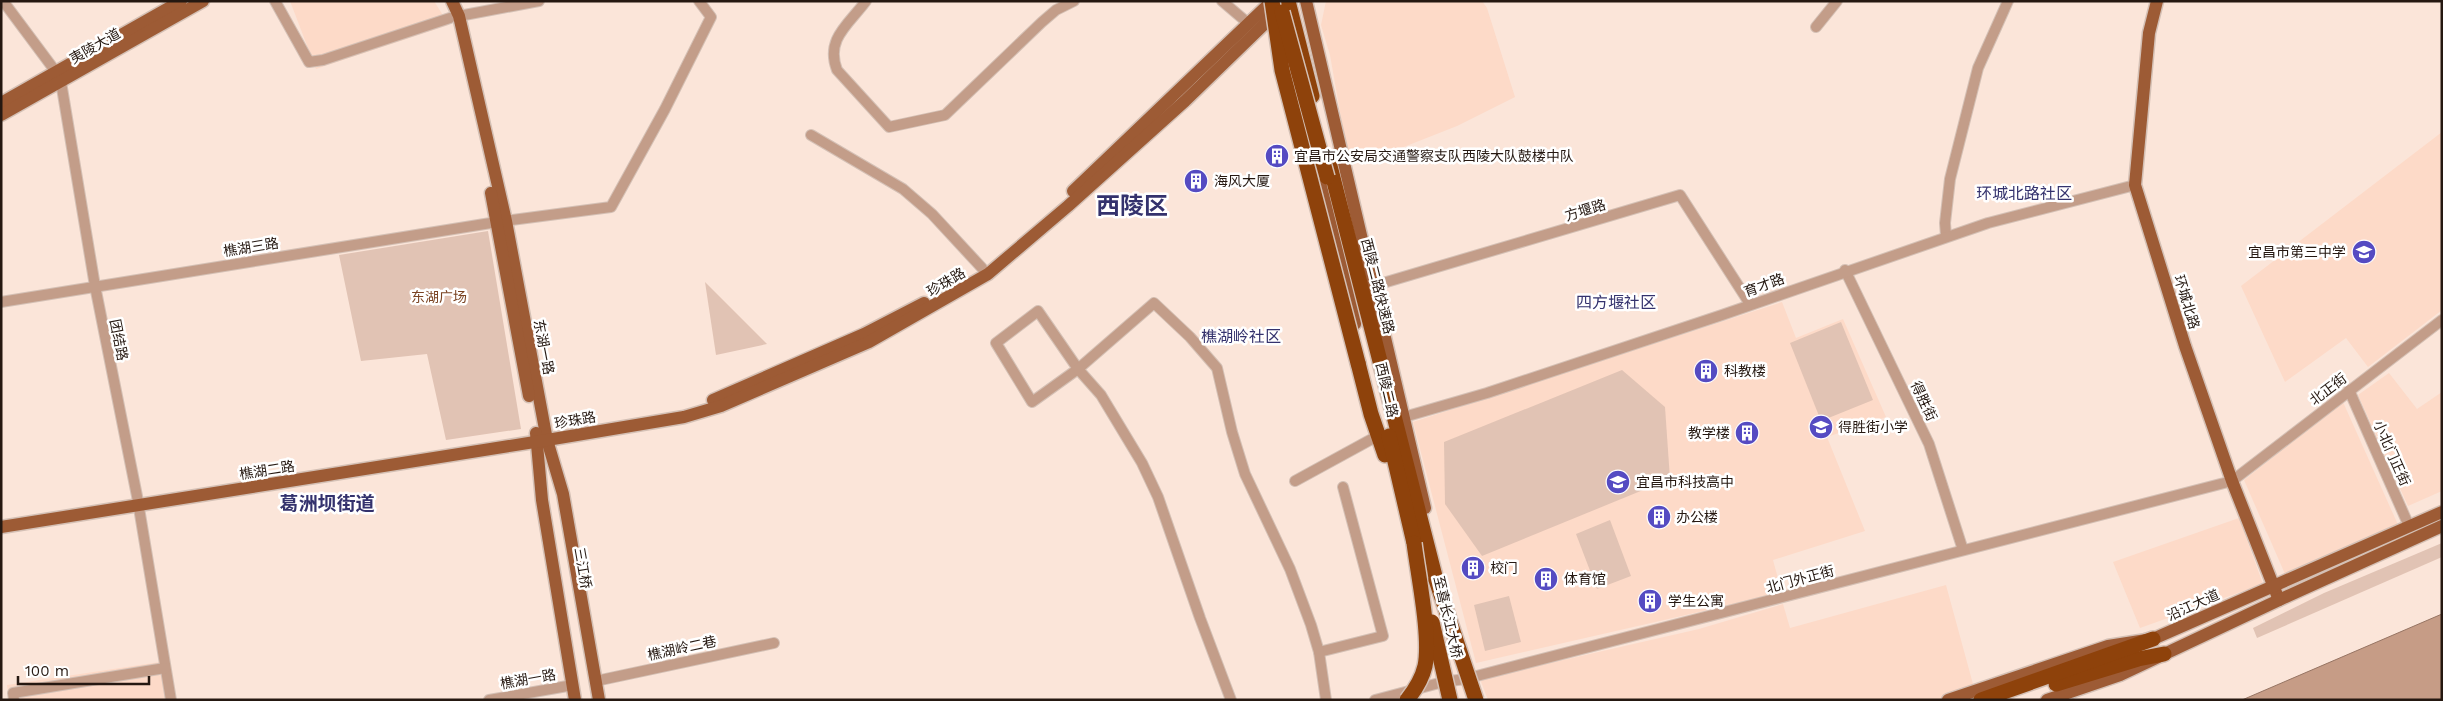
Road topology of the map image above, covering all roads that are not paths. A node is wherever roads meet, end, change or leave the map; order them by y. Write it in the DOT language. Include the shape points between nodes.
graph roads {
  1 [pos="3,1"];
  2 [pos="10,1"];
  3 [pos="181,1"];
  4 [pos="203,1"];
  5 [pos="275,1"];
  6 [pos="443,1"];
  7 [pos="452,1"];
  8 [pos="539,1"];
  9 [pos="699,1"];
  10 [pos="866,1"];
  11 [pos="1074,1"];
  12 [pos="1222,1"];
  13 [pos="1288,1"];
  14 [pos="1306,1"];
  15 [pos="1314,1"];
  16 [pos="1837,1"];
  17 [pos="2008,1"];
  18 [pos="2157,1"];
  19 [pos="1275,3"];
  20 [pos="454,17"];
  21 [pos="1249,24"];
  22 [pos="1312,26"];
  23 [pos="1816,26"];
  24 [pos="61,76"];
  25 [pos="1,103"];
  26 [pos="1,115"];
  27 [pos="811,135"];
  28 [pos="2135,185"];
  29 [pos="501,222"];
  30 [pos="1946,236"];
  31 [pos="982,268"];
  32 [pos="1845,270"];
  33 [pos="98,286"];
  34 [pos="1373,286"];
  35 [pos="1,302"];
  36 [pos="1750,304"];
  37 [pos="2442,320"];
  38 [pos="1078,369"];
  39 [pos="2349,390"];
  40 [pos="1404,417"];
  41 [pos="1380,435"];
  42 [pos="542,438"];
  43 [pos="1387,460"];
  44 [pos="1296,481"];
  45 [pos="2232,481"];
  46 [pos="1344,487"];
  47 [pos="141,499"];
  48 [pos="2442,512"];
  49 [pos="1,519"];
  50 [pos="2409,526"];
  51 [pos="2442,526"];
  52 [pos="1,527"];
  53 [pos="1414,542"];
  54 [pos="1963,550"];
  55 [pos="1436,580"];
  56 [pos="2273,586"];
  57 [pos="2279,600"];
  58 [pos="2153,639"];
  59 [pos="774,643"];
  60 [pos="1319,652"];
  61 [pos="2164,654"];
  62 [pos="165,668"];
  63 [pos="1465,680"];
  64 [pos="596,681"];
  65 [pos="1442,682"];
  66 [pos="573,685"];
  67 [pos="14,700"];
  68 [pos="171,700"];
  69 [pos="177,700"];
  70 [pos="489,700"];
  71 [pos="575,700"];
  72 [pos="581,700"];
  73 [pos="590,700"];
  74 [pos="599,700"];
  75 [pos="1231,700"];
  76 [pos="1326,700"];
  77 [pos="1375,700"];
  78 [pos="1406,700"];
  79 [pos="1448,700"];
  80 [pos="1466,700"];
  81 [pos="1470,700"];
  82 [pos="1476,700"];
  83 [pos="1948,700"];
  84 [pos="1981,700"];
  85 [pos="2007,700"];
  86 [pos="2047,700"];
  1 -- 24 [label="street, 团结路"];
  2 -- 24 [label="street, 团结路"];
  3 -- 24 [label="main road, 夷陵大道"];
  4 -- 24 [label="main road, 夷陵大道"];
  5 -- 20 [label="street" via="310,62"];
  6 -- 20 [label="main road"];
  7 -- 20 [label="main road"];
  8 -- 20 [label="street"];
  9 -- 29 [label="street, 樵湖三路" via="711,17 610,207"];
  10 -- 11 [label="street" via="835,40 833,60 837,70 889,127 945,115 1042,22"];
  12 -- 21 [label="street"];
  13 -- 19 [label="main road, 珍珠路"];
  13 -- 55 [label="highway, 西陵二路快速路"];
  14 -- 22 [label="main road, 西陵二路"];
  15 -- 22 [label="main road"];
  16 -- 23 [label="street"];
  17 -- 30 [label="street" via="1978,68 1950,179"];
  18 -- 28 [label="main road, 环城北路" via="2149,33"];
  19 -- 21 [label="main road, 珍珠路"];
  19 -- 41 [label="main road, 西陵二路"];
  19 -- 41 [label="highway, bridge" via="1282,70 1371,414"];
  19 -- 42 [label="main road, 珍珠路" via="1185,101 988,274 944,301 869,342 721,406 684,417"];
  19 -- 53 [label="highway, 西陵二路快速路, bridge" via="1327,177"];
  20 -- 29 [label="main road"];
  21 -- 31 [label="main road, 珍珠路" via="1064,199"];
  22 -- 34 [label="main road, 西陵二路"];
  24 -- 25 [label="main road, 夷陵大道"];
  24 -- 26 [label="main road, 夷陵大道"];
  24 -- 33 [label="street, 团结路"];
  27 -- 31 [label="street" via="903,189 932,214"];
  28 -- 30 [label="street, 育才路"];
  28 -- 45 [label="main road, 环城北路" via="2185,346"];
  29 -- 33 [label="street, 樵湖三路"];
  29 -- 42 [label="main road"];
  30 -- 32 [label="street, 育才路"];
  31 -- 42 [label="main road, 珍珠路" via="864,334 718,398 682,409"];
  32 -- 36 [label="street, 育才路"];
  32 -- 54 [label="street, 得胜街" via="1929,444"];
  33 -- 35 [label="street, 樵湖三路"];
  33 -- 47 [label="street, 团结路"];
  34 -- 36 [label="street, 方堰路" via="1680,195"];
  34 -- 40 [label="main road, 西陵二路"];
  36 -- 40 [label="street, 育才路" via="1495,390"];
  37 -- 39 [label="street, 北正街"];
  38 -- 38 [label="street" via="1032,402 996,343 1038,311"];
  38 -- 60 [label="street" via="1154,303 1217,368 1245,474 1290,569"];
  38 -- 75 [label="street" via="1101,395 1142,463 1158,497"];
  39 -- 45 [label="street, 北正街"];
  39 -- 50 [label="street, 小北门正街"];
  40 -- 63 [label="main road, 西陵二路"];
  41 -- 43 [label="highway"];
  41 -- 44 [label="street"];
  42 -- 47 [label="main road, 樵湖二路"];
  42 -- 64 [label="main road" via="563,494"];
  42 -- 66 [label="main road" via="542,500"];
  42 -- 72 [label="main road, 三江桥"];
  42 -- 73 [label="main road, 三江桥"];
  43 -- 65 [label="main road"];
  45 -- 54 [label="street, 北门外正街"];
  45 -- 56 [label="main road, 环城北路"];
  46 -- 60 [label="street" via="1383,636"];
  47 -- 49 [label="main road, 樵湖二路"];
  47 -- 52 [label="main road, 樵湖二路"];
  47 -- 62 [label="street, 团结路"];
  47 -- 69 [label="street, 团结路"];
  48 -- 50 [label="main road, 沿江大道"];
  50 -- 56 [label="main road, 沿江大道"];
  51 -- 57 [label="main road"];
  53 -- 78 [label="highway, bridge" via="1426,643 1425,666 1420,682"];
  53 -- 79 [label="highway, 至喜长江大桥, bridge"];
  54 -- 63 [label="street, 北门外正街"];
  55 -- 80 [label="highway, 至喜长江大桥, bridge"];
  55 -- 82 [label="highway, bridge"];
  56 -- 57 [label="main road, 环城北路"];
  56 -- 58 [label="main road, 沿江大道"];
  57 -- 61 [label="main road"];
  58 -- 83 [label="main road, 沿江大道" via="2108,646"];
  58 -- 84 [label="highway"];
  59 -- 64 [label="street, 樵湖岭二巷"];
  60 -- 76 [label="street"];
  61 -- 85 [label="highway" via="2138,659"];
  61 -- 86 [label="main road" via="2120,675"];
  62 -- 67 [label="street" via="13,692"];
  62 -- 68 [label="street, 团结路"];
  63 -- 65 [label="street, 北门外正街"];
  63 -- 81 [label="main road, 西陵二路"];
  64 -- 74 [label="main road"];
  65 -- 77 [label="street, 北门外正街"];
  65 -- 79 [label="main road"];
  66 -- 70 [label="street, 樵湖一路"];
  66 -- 71 [label="main road"];
}
